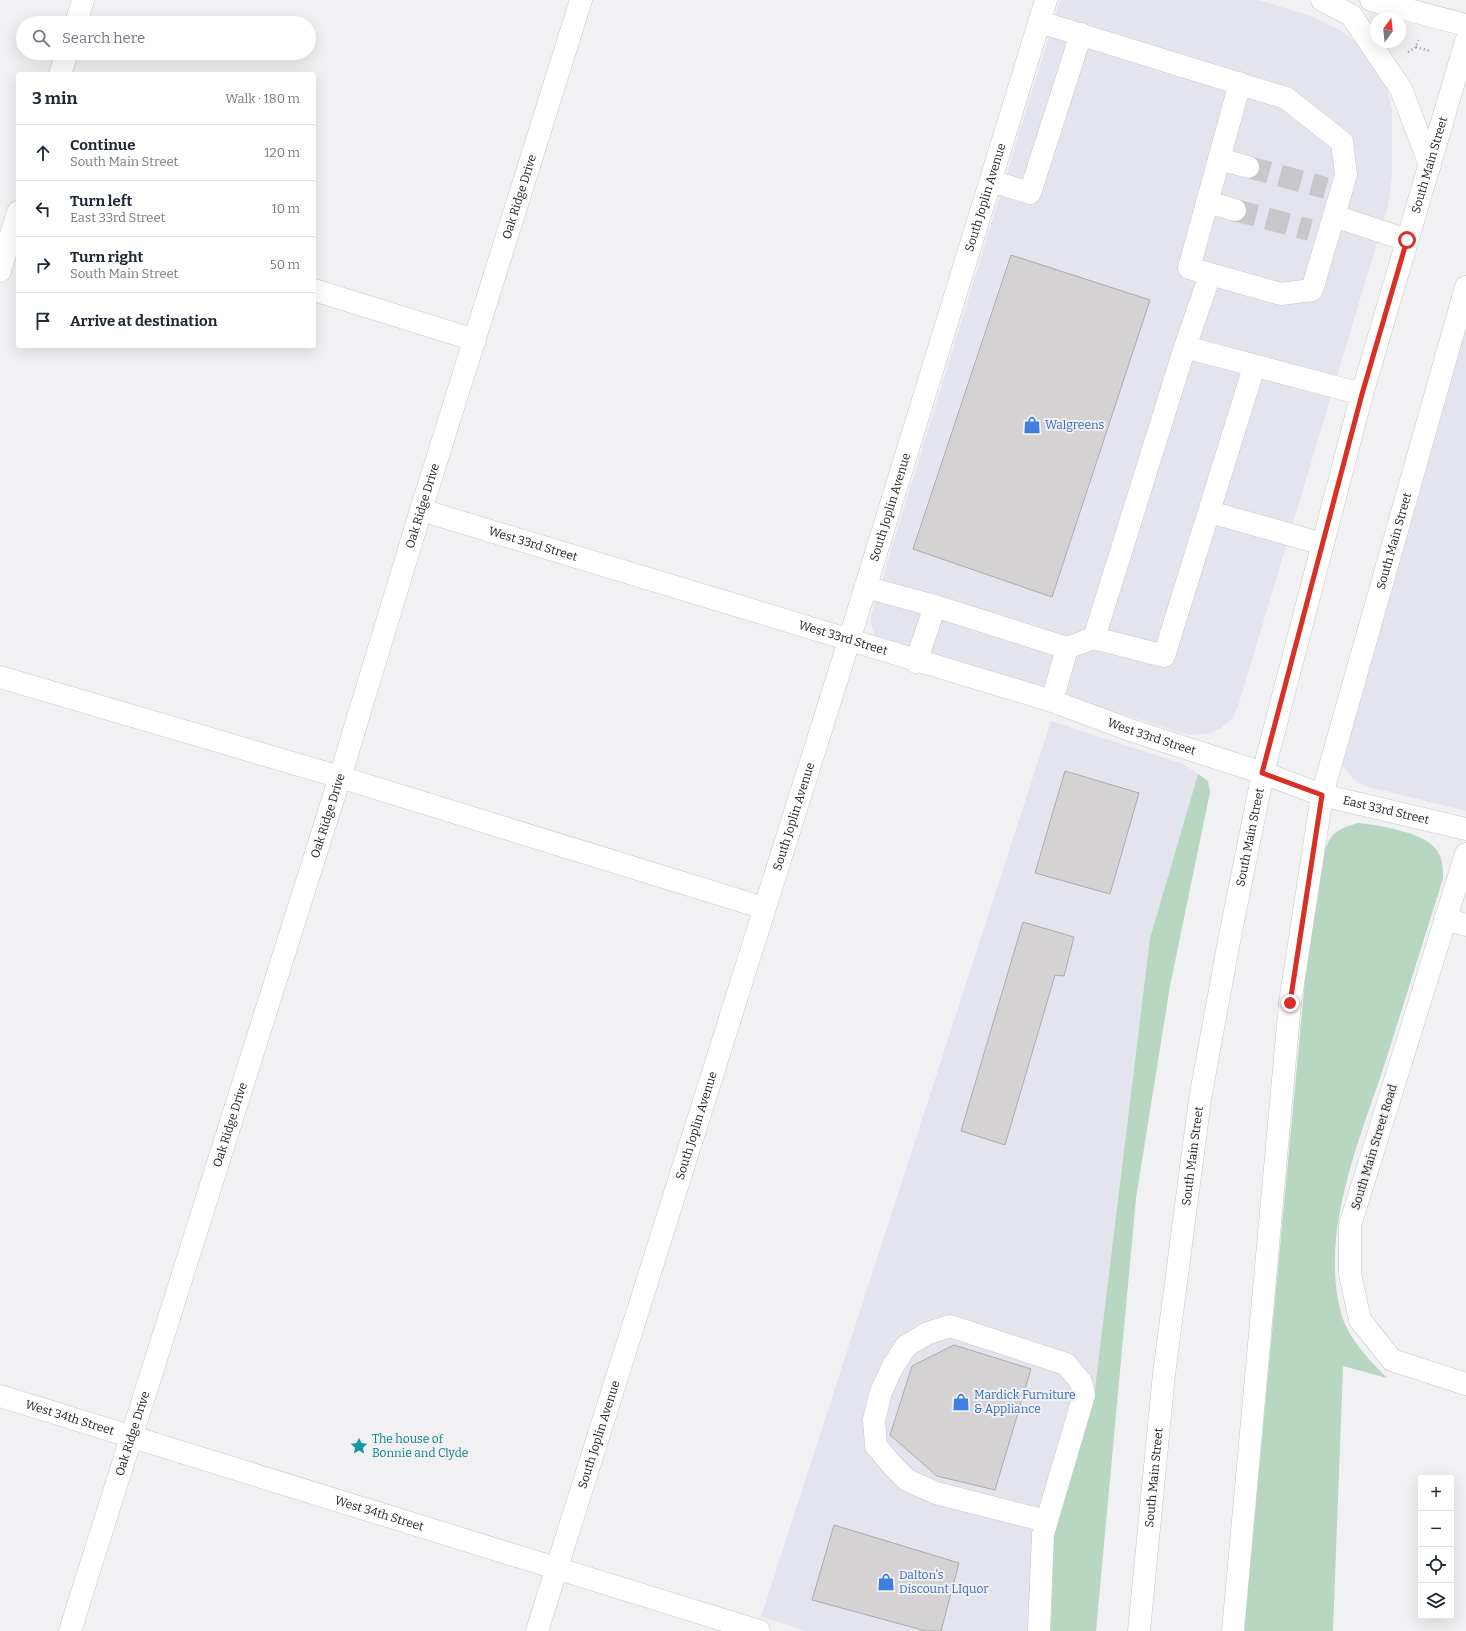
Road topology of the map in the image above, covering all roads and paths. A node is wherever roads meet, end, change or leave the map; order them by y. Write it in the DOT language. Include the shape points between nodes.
graph roads {
  1 [pos="83,0"];
  2 [pos="581,0"];
  3 [pos="1046,0"];
  4 [pos="1322,0"];
  5 [pos="1371,0"];
  6 [pos="78,16"];
  7 [pos="1040,22"];
  8 [pos="1466,25"];
  9 [pos="1081,34"];
  10 [pos="1420,35"];
  11 [pos="1466,41"];
  12 [pos="1416,47"];
  13 [pos="1430,51"];
  14 [pos="1404,54"];
  15 [pos="65,60"];
  16 [pos="61,72"];
  17 [pos="1240,83"];
  18 [pos="1219,159"];
  19 [pos="1430,165"];
  20 [pos="1248,167"];
  21 [pos="990,181"];
  22 [pos="1207,202"];
  23 [pos="1235,210"];
  24 [pos="16,219"];
  25 [pos="1324,227"];
  26 [pos="1407,240"];
  27 [pos="0,271"];
  28 [pos="1210,275"];
  29 [pos="1466,287"];
  30 [pos="316,291"];
  31 [pos="475,340"];
  32 [pos="1185,347"];
  33 [pos="1254,366"];
  34 [pos="1362,394"];
  35 [pos="421,510"];
  36 [pos="1210,512"];
  37 [pos="1322,544"];
  38 [pos="866,587"];
  39 [pos="935,606"];
  40 [pos="1094,638"];
  41 [pos="849,642"];
  42 [pos="1067,648"];
  43 [pos="916,662"];
  44 [pos="0,677"];
  45 [pos="1052,702"];
  46 [pos="1262,773"];
  47 [pos="340,777"];
  48 [pos="1322,795"];
  49 [pos="1466,829"];
  50 [pos="1466,854"];
  51 [pos="764,908"];
  52 [pos="1446,919"];
  53 [pos="1466,925"];
  54 [pos="1466,1384"];
  55 [pos="0,1396"];
  56 [pos="131,1435"];
  57 [pos="1046,1521"];
  58 [pos="556,1568"];
  59 [pos="70,1631"];
  60 [pos="537,1631"];
  61 [pos="759,1631"];
  62 [pos="1039,1631"];
  63 [pos="1139,1631"];
  64 [pos="1233,1631"];
  1 -- 6 [label="street"];
  2 -- 31 [label="street, Oak Ridge Drive"];
  3 -- 7 [label="street, South Joplin Avenue"];
  4 -- 19 [label="street" via="1351,16 1401,88"];
  5 -- 8 [label="street"];
  7 -- 9 [label="street"];
  7 -- 21 [label="street, South Joplin Avenue"];
  9 -- 17 [label="street"];
  9 -- 21 [label="street" via="1030,193"];
  10 -- 12 [label="path"];
  11 -- 19 [label="street, South Main Street"];
  12 -- 13 [label="path"];
  12 -- 14 [label="path"];
  15 -- 16 [label="street"];
  17 -- 18 [label="street"];
  17 -- 25 [label="street" via="1286,98 1342,142 1346,175 1334,190"];
  18 -- 20 [label="street"];
  18 -- 22 [label="street"];
  19 -- 26 [label="street, South Main Street"];
  21 -- 38 [label="street, South Joplin Avenue"];
  22 -- 23 [label="street"];
  22 -- 28 [label="street" via="1188,268"];
  24 -- 27 [label="street"];
  25 -- 26 [label="street"];
  25 -- 28 [label="street" via="1312,290 1281,294"];
  26 -- 34 [label="street, South Main Street"];
  28 -- 32 [label="street"];
  29 -- 48 [label="street, South Main Street"];
  30 -- 31 [label="street"];
  31 -- 35 [label="street, Oak Ridge Drive"];
  32 -- 33 [label="street"];
  32 -- 40 [label="street"];
  33 -- 34 [label="street"];
  33 -- 36 [label="street"];
  34 -- 37 [label="street, South Main Street"];
  35 -- 41 [label="street, West 33rd Street"];
  35 -- 47 [label="street, Oak Ridge Drive"];
  36 -- 37 [label="street"];
  36 -- 40 [label="street" via="1164,656"];
  37 -- 46 [label="street, South Main Street"];
  38 -- 39 [label="street"];
  38 -- 41 [label="street, South Joplin Avenue"];
  39 -- 42 [label="street"];
  39 -- 43 [label="street"];
  40 -- 42 [label="street"];
  41 -- 43 [label="street, West 33rd Street"];
  41 -- 51 [label="street, South Joplin Avenue"];
  42 -- 45 [label="street"];
  43 -- 45 [label="street, West 33rd Street"];
  44 -- 47 [label="street"];
  45 -- 46 [label="street, West 33rd Street"];
  46 -- 48 [label="street, East 33rd Street"];
  46 -- 63 [label="street, South Main Street" via="1228,941 1200,1099 1164,1374"];
  47 -- 51 [label="street"];
  47 -- 56 [label="street, Oak Ridge Drive"];
  48 -- 49 [label="street, East 33rd Street"];
  48 -- 64 [label="street, South Main Street" via="1290,1003"];
  50 -- 52 [label="street, South Main Street Road"];
  51 -- 58 [label="street, South Joplin Avenue"];
  52 -- 53 [label="street"];
  52 -- 54 [label="street, South Main Street Road" via="1350,1225 1350,1274 1360,1320 1392,1360"];
  55 -- 56 [label="street, West 34th Street"];
  56 -- 58 [label="street, West 34th Street"];
  56 -- 59 [label="street, Oak Ridge Drive"];
  57 -- 57 [label="street" via="1084,1395 1081,1382 1066,1364 950,1326 928,1333 906,1346 881,1392 874,1420 876,1446 907,1480 936,1493"];
  57 -- 62 [label="street" via="1043,1534"];
  58 -- 60 [label="street, South Joplin Avenue"];
  58 -- 61 [label="street, West 34th Street"];
}
